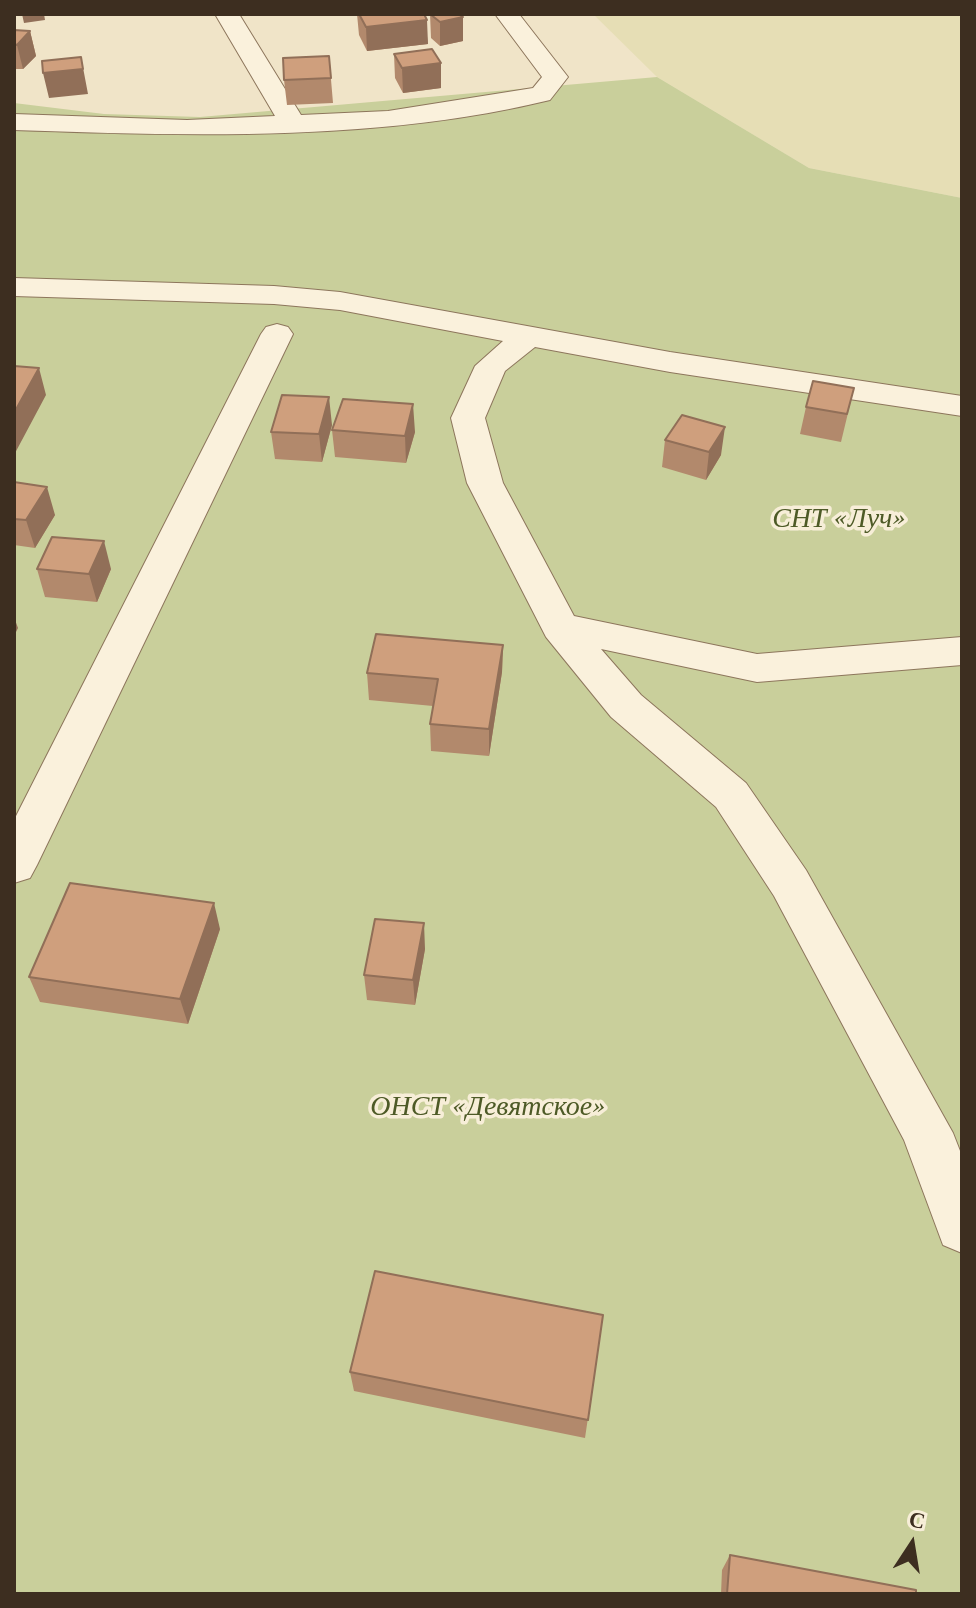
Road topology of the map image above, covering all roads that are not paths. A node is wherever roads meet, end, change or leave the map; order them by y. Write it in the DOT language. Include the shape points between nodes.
graph roads {
  1 [pos="227,14"];
  2 [pos="507,14"];
  3 [pos="14,122"];
  4 [pos="293,123"];
  5 [pos="14,287"];
  6 [pos="277,334"];
  7 [pos="531,334"];
  8 [pos="962,406"];
  9 [pos="560,627"];
  10 [pos="962,651"];
  11 [pos="14,865"];
  12 [pos="962,1227"];
  1 -- 4 [label="street"];
  2 -- 4 [label="street" via="555,77 541,94 388,119"];
  3 -- 4 [label="street" via="187,128"];
  5 -- 7 [label="street" via="306,297"];
  6 -- 11 [label="street"];
  7 -- 8 [label="street" via="670,362"];
  7 -- 9 [label="street" via="491,366 468,418 485,483"];
  9 -- 10 [label="street" via="757,668"];
  9 -- 12 [label="street" via="626,706 731,795 790,883 927,1133"];
}
